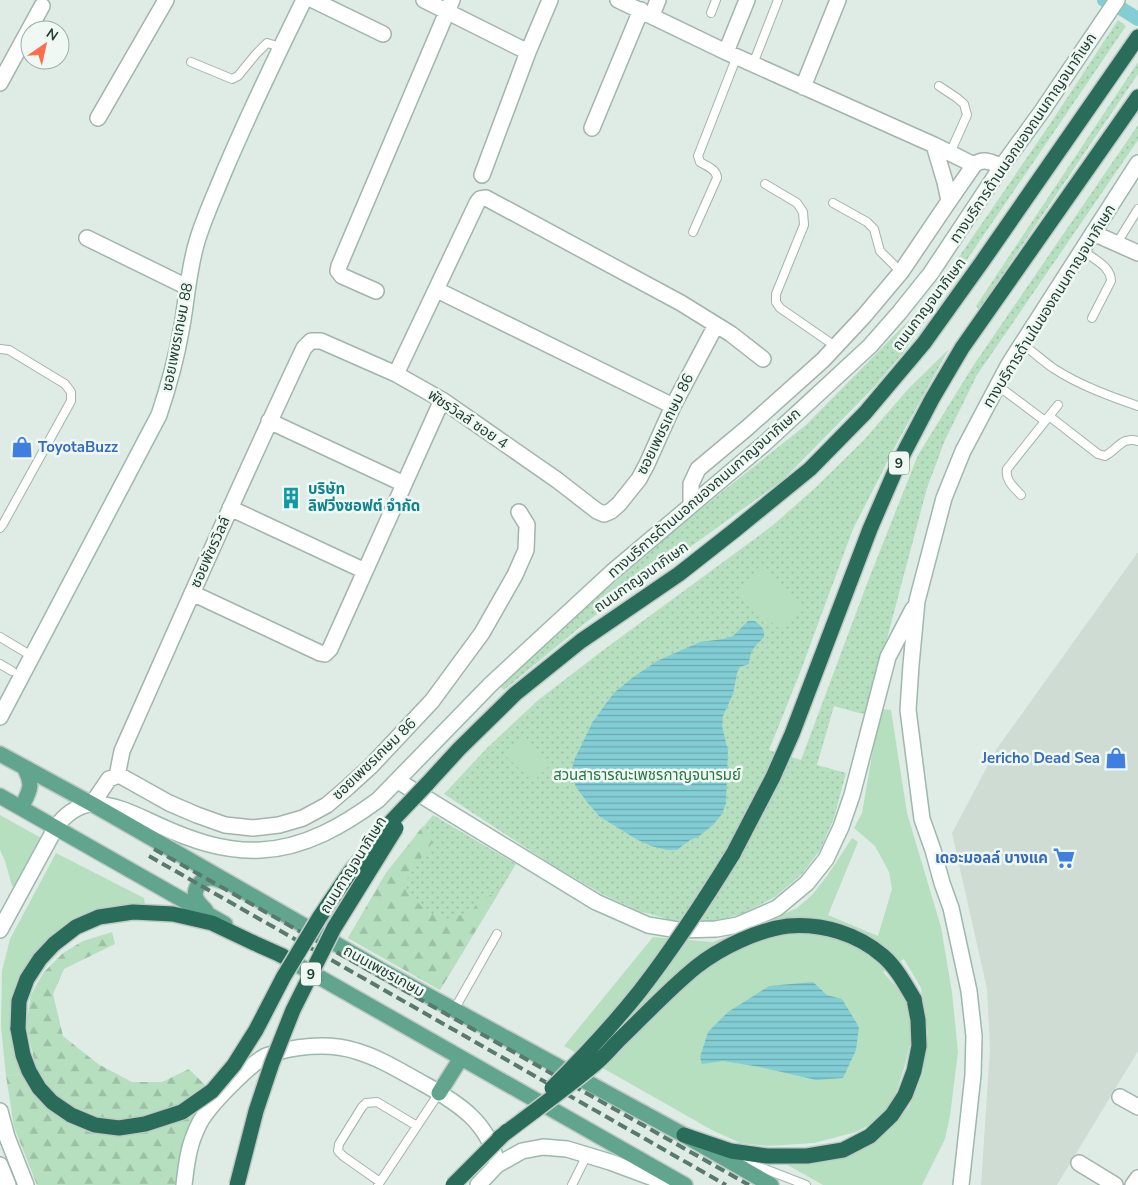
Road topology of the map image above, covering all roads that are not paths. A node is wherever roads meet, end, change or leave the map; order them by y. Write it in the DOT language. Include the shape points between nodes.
graph roads {
  1 [pos="166,0"];
  2 [pos="304,0"];
  3 [pos="313,0"];
  4 [pos="424,0"];
  5 [pos="550,0"];
  6 [pos="618,0"];
  7 [pos="658,0"];
  8 [pos="716,0"];
  9 [pos="747,0"];
  10 [pos="778,0"];
  11 [pos="838,0"];
  12 [pos="1117,0"];
  13 [pos="42,6"];
  14 [pos="449,6"];
  15 [pos="711,12"];
  16 [pos="647,13"];
  17 [pos="383,34"];
  18 [pos="1138,37"];
  19 [pos="281,47"];
  20 [pos="528,52"];
  21 [pos="731,54"];
  22 [pos="191,62"];
  23 [pos="753,64"];
  24 [pos="0,84"];
  25 [pos="939,86"];
  26 [pos="803,87"];
  27 [pos="1135,102"];
  28 [pos="98,118"];
  29 [pos="592,128"];
  30 [pos="934,145"];
  31 [pos="950,153"];
  32 [pos="1138,163"];
  33 [pos="974,165"];
  34 [pos="1002,166"];
  35 [pos="482,175"];
  36 [pos="765,184"];
  37 [pos="948,201"];
  38 [pos="833,203"];
  39 [pos="1138,209"];
  40 [pos="693,232"];
  41 [pos="1093,233"];
  42 [pos="87,238"];
  43 [pos="1117,243"];
  44 [pos="1082,250"];
  45 [pos="1138,253"];
  46 [pos="901,272"];
  47 [pos="187,287"];
  48 [pos="436,290"];
  49 [pos="376,291"];
  50 [pos="1092,318"];
  51 [pos="716,325"];
  52 [pos="321,341"];
  53 [pos="1022,344"];
  54 [pos="835,346"];
  55 [pos="0,350"];
  56 [pos="764,359"];
  57 [pos="396,374"];
  58 [pos="998,385"];
  59 [pos="442,400"];
  60 [pos="1058,404"];
  61 [pos="673,406"];
  62 [pos="1138,406"];
  63 [pos="1047,419"];
  64 [pos="269,421"];
  65 [pos="747,428"];
  66 [pos="1138,441"];
  67 [pos="764,444"];
  68 [pos="404,484"];
  69 [pos="1021,496"];
  70 [pos="691,504"];
  71 [pos="230,508"];
  72 [pos="519,512"];
  73 [pos="604,514"];
  74 [pos="0,528"];
  75 [pos="365,571"];
  76 [pos="192,593"];
  77 [pos="917,600"];
  78 [pos="0,639"];
  79 [pos="25,652"];
  80 [pos="0,664"];
  81 [pos="12,671"];
  82 [pos="0,717"];
  83 [pos="0,754"];
  84 [pos="24,767"];
  85 [pos="116,776"];
  86 [pos="398,781"];
  87 [pos="427,784"];
  88 [pos="0,796"];
  89 [pos="92,804"];
  90 [pos="21,808"];
  91 [pos="56,827"];
  92 [pos="230,884"];
  93 [pos="212,917"];
  94 [pos="0,930"];
  95 [pos="496,934"];
  96 [pos="283,956"];
  97 [pos="454,1010"];
  98 [pos="461,1058"];
  99 [pos="439,1093"];
  100 [pos="1120,1097"];
  101 [pos="1138,1107"];
  102 [pos="0,1110"];
  103 [pos="417,1126"];
  104 [pos="684,1135"];
  105 [pos="499,1138"];
  106 [pos="966,1140"];
  107 [pos="587,1155"];
  108 [pos="724,1158"];
  109 [pos="1079,1163"];
  110 [pos="497,1165"];
  111 [pos="1138,1178"];
  112 [pos="379,1183"];
  113 [pos="26,1185"];
  114 [pos="184,1185"];
  115 [pos="236,1185"];
  116 [pos="453,1185"];
  117 [pos="478,1185"];
  118 [pos="572,1185"];
  119 [pos="672,1185"];
  120 [pos="685,1185"];
  121 [pos="771,1185"];
  122 [pos="806,1185"];
  123 [pos="961,1185"];
  124 [pos="968,1185"];
  125 [pos="1116,1185"];
  126 [pos="1134,1185"];
  1 -- 28 [label="street"];
  2 -- 19 [label="street, ซอยเพชรเกษม 88"];
  3 -- 17 [label="street"];
  4 -- 14 [label="street"];
  5 -- 20 [label="street"];
  6 -- 16 [label="street"];
  7 -- 16 [label="street"];
  8 -- 15 [label="lane"];
  9 -- 21 [label="street"];
  10 -- 23 [label="lane"];
  11 -- 26 [label="street"];
  12 -- 34 [label="street, ทางบริการด้านนอกของถนนกาญจนาภิเษก"];
  13 -- 24 [label="street"];
  14 -- 20 [label="street"];
  14 -- 49 [label="street" via="339,266 338,272 342,276"];
  16 -- 21 [label="street"];
  16 -- 29 [label="street"];
  18 -- 87 [label="highway, ถนนกาญจนาภิเษก / 9" via="924,343 865,413 810,469 679,574 580,641 515,694"];
  19 -- 22 [label="lane" via="267,43 232,79"];
  19 -- 47 [label="street, ซอยเพชรเกษม 88" via="211,203 196,246"];
  20 -- 35 [label="street"];
  21 -- 23 [label="street"];
  21 -- 40 [label="lane" via="698,156 700,162 717,173 717,178"];
  23 -- 26 [label="street"];
  25 -- 31 [label="lane" via="964,104 967,116"];
  26 -- 30 [label="street"];
  27 -- 105 [label="highway, 9, bridge" via="962,348 932,399 899,462 870,529 777,768 733,854 696,913 639,992 540,1100"];
  30 -- 31 [label="street"];
  30 -- 37 [label="street"];
  31 -- 33 [label="street"];
  32 -- 41 [label="street, ทางบริการด้านในของถนนกาญจนาภิเษก"];
  33 -- 34 [label="street" via="984,160"];
  33 -- 37 [label="street"];
  34 -- 67 [label="street, ทางบริการด้านนอกของถนนกาญจนาภิเษก" via="931,273 899,313 870,346"];
  36 -- 54 [label="lane" via="797,204 803,212 804,225 776,294 776,302"];
  37 -- 46 [label="street"];
  38 -- 46 [label="lane" via="874,228 880,251"];
  39 -- 43 [label="lane"];
  41 -- 43 [label="street"];
  41 -- 44 [label="street, ทางบริการด้านในของถนนกาญจนาภิเษก"];
  42 -- 47 [label="street"];
  43 -- 45 [label="street"];
  44 -- 50 [label="lane" via="1111,274 1111,281"];
  44 -- 53 [label="street, ทางบริการด้านในของถนนกาญจนาภิเษก"];
  46 -- 54 [label="street"];
  47 -- 82 [label="street, ซอยเพชรเกษม 88" via="181,330 159,416"];
  48 -- 51 [label="street" via="477,203 486,198"];
  48 -- 57 [label="street"];
  48 -- 61 [label="street"];
  51 -- 56 [label="street"];
  51 -- 61 [label="street, ซอยเพชรเกษม 86"];
  52 -- 57 [label="street, พัชรวิลล์ ซอย 4"];
  52 -- 64 [label="street, ซอยพัชรวิลล์" via="311,340 304,348"];
  53 -- 58 [label="street, ทางบริการด้านในของถนนกาญจนาภิเษก"];
  53 -- 62 [label="lane" via="1075,380"];
  54 -- 65 [label="street"];
  55 -- 74 [label="lane" via="9,350 65,384 71,392 72,401"];
  57 -- 59 [label="street, พัชรวิลล์ ซอย 4"];
  58 -- 63 [label="lane"];
  58 -- 77 [label="street, ทางบริการด้านในของถนนกาญจนาภิเษก" via="963,451 944,498"];
  59 -- 68 [label="street"];
  59 -- 73 [label="street, พัชรวิลล์ ซอย 4"];
  60 -- 63 [label="lane"];
  61 -- 73 [label="street, ซอยเพชรเกษม 86" via="639,479 619,504"];
  63 -- 66 [label="lane" via="1105,456 1128,439"];
  63 -- 69 [label="lane" via="1007,470 1008,481"];
  64 -- 68 [label="street"];
  64 -- 71 [label="street, ซอยพัชรวิลล์"];
  65 -- 67 [label="street"];
  65 -- 70 [label="street" via="698,469 691,484"];
  67 -- 70 [label="street, ทางบริการด้านนอกของถนนกาญจนาภิเษก"];
  68 -- 75 [label="street"];
  70 -- 86 [label="street, ทางบริการด้านนอกของถนนกาญจนาภิเษก" via="491,684"];
  71 -- 75 [label="street"];
  71 -- 76 [label="street, ซอยพัชรวิลล์"];
  72 -- 85 [label="street, ซอยเพชรเกษม 86" via="527,525 526,550 482,632 432,701 371,766 327,804 303,818 279,824 253,828 225,825"];
  75 -- 76 [label="street" via="330,650 325,654"];
  76 -- 85 [label="street, ซอยพัชรวิลล์" via="122,751"];
  77 -- 86 [label="street" via="888,657 842,827 826,859 807,883 777,908 738,924 716,929 678,930 648,925 596,902"];
  77 -- 106 [label="street, ทางบริการด้านในของถนนกาญจนาภิเษก" via="908,710 922,819 951,908 969,991 974,1036"];
  78 -- 79 [label="lane"];
  80 -- 81 [label="lane"];
  83 -- 84 [label="main road, ถนนเพชรเกษม"];
  84 -- 89 [label="main road, ถนนเพชรเกษม"];
  84 -- 90 [label="main road" via="31,784"];
  85 -- 89 [label="street" via="110,779"];
  86 -- 89 [label="street, ทางบริการด้านนอกของถนนกาญจนาภิเษก" via="357,816 322,834 301,843 260,850 212,846 120,809"];
  87 -- 96 [label="highway, bridge" via="350,872 319,918 234,1065 212,1091 182,1112 145,1124 119,1128 95,1125 71,1115 52,1102 39,1088 23,1056 18,1029 19,1001 27,979 54,944 76,927 99,917 133,912 173,914 212,923"];
  87 -- 115 [label="highway, ถนนกาญจนาภิเษก / 9, bridge" via="334,928 293,1010 256,1111"];
  88 -- 90 [label="main road"];
  89 -- 91 [label="street" via="68,814"];
  89 -- 92 [label="main road, ถนนเพชรเกษม"];
  90 -- 91 [label="main road"];
  91 -- 93 [label="main road"];
  91 -- 94 [label="street"];
  92 -- 93 [label="main road" via="206,878 197,888 197,900"];
  92 -- 97 [label="main road, ถนนเพชรเกษม"];
  93 -- 96 [label="main road"];
  95 -- 97 [label="lane"];
  96 -- 98 [label="main road"];
  97 -- 104 [label="main road, ถนนเพชรเกษม"];
  98 -- 99 [label="main road"];
  98 -- 120 [label="main road"];
  99 -- 103 [label="lane"];
  99 -- 110 [label="street" via="472,1117 487,1134"];
  99 -- 114 [label="street" via="388,1064 354,1050 324,1046 295,1048 265,1057 244,1072 204,1116 194,1134"];
  100 -- 101 [label="street"];
  102 -- 113 [label="street"];
  103 -- 112 [label="lane"];
  103 -- 112 [label="lane" via="377,1102 366,1103 362,1107 338,1151"];
  104 -- 105 [label="highway, bridge" via="731,1151 767,1156 808,1156 843,1150 870,1136 892,1115 905,1095 919,1046 914,999 885,957 863,940 816,926 788,926 733,944 696,967 596,1064"];
  104 -- 108 [label="main road, ถนนเพชรเกษม"];
  105 -- 116 [label="highway, 9, bridge"];
  106 -- 123 [label="street, ทางบริการด้านในของถนนกาญจนาภิเษก"];
  106 -- 124 [label="street"];
  107 -- 110 [label="street" via="543,1147 522,1151"];
  107 -- 118 [label="lane"];
  107 -- 119 [label="street"];
  108 -- 121 [label="main road, ถนนเพชรเกษม"];
  108 -- 122 [label="lane"];
  109 -- 125 [label="street"];
  110 -- 117 [label="street"];
  111 -- 126 [label="street"];
}
